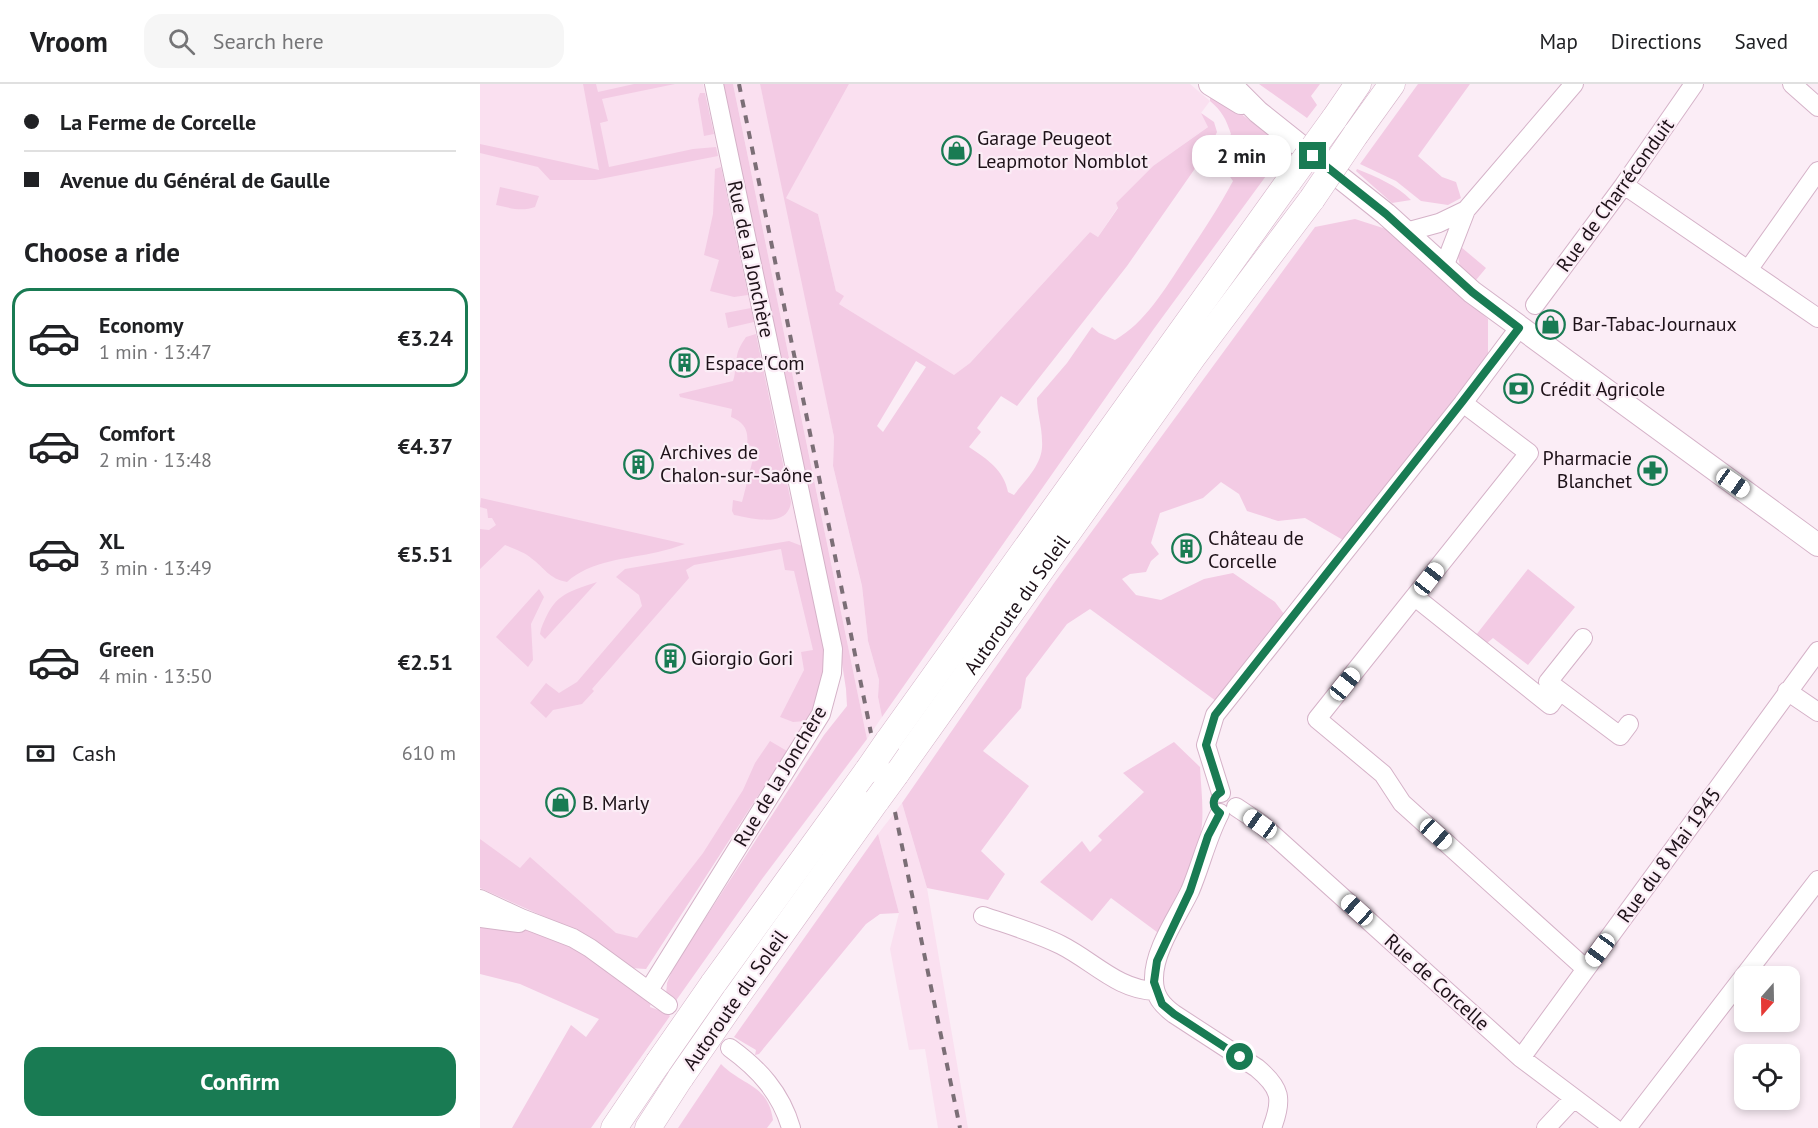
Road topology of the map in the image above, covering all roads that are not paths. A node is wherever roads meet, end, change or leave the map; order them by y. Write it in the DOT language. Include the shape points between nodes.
graph roads {
  1 [pos="714,84"];
  2 [pos="1210,84"];
  3 [pos="1230,84"];
  4 [pos="1358,84"];
  5 [pos="1392,84"];
  6 [pos="1574,84"];
  7 [pos="1695,84"];
  8 [pos="1792,84"];
  9 [pos="1818,107"];
  10 [pos="1258,112"];
  11 [pos="1818,171"];
  12 [pos="1624,185"];
  13 [pos="1466,210"];
  14 [pos="1439,223"];
  15 [pos="1406,232"];
  16 [pos="1456,237"];
  17 [pos="1444,267"];
  18 [pos="1748,270"];
  19 [pos="1535,305"];
  20 [pos="1818,318"];
  21 [pos="1519,328"];
  22 [pos="1462,402"];
  23 [pos="1818,545"];
  24 [pos="1414,597"];
  25 [pos="1583,638"];
  26 [pos="1818,651"];
  27 [pos="1560,691"];
  28 [pos="1787,692"];
  29 [pos="1818,712"];
  30 [pos="1629,723"];
  31 [pos="1228,810"];
  32 [pos="1818,880"];
  33 [pos="480,898"];
  34 [pos="983,916"];
  35 [pos="480,918"];
  36 [pos="573,938"];
  37 [pos="1586,969"];
  38 [pos="649,990"];
  39 [pos="1155,991"];
  40 [pos="668,1005"];
  41 [pos="730,1048"];
  42 [pos="1521,1058"];
  43 [pos="1574,1098"];
  44 [pos="614,1128"];
  45 [pos="648,1128"];
  46 [pos="791,1128"];
  47 [pos="1272,1128"];
  48 [pos="1546,1128"];
  49 [pos="1614,1128"];
  50 [pos="1627,1128"];
  1 -- 38 [label="street, Rue de la Jonchère" via="833,649 832,673 821,714"];
  2 -- 10 [label="main road"];
  3 -- 10 [label="main road"];
  4 -- 44 [label="highway, Autoroute du Soleil, bridge" via="712,984"];
  5 -- 45 [label="highway, Autoroute du Soleil, bridge" via="735,999"];
  6 -- 13 [label="street"];
  7 -- 12 [label="street, Rue de Charréconduit"];
  8 -- 9 [label="street"];
  10 -- 15 [label="main road"];
  11 -- 18 [label="street"];
  12 -- 18 [label="street"];
  12 -- 19 [label="street, Rue de Charréconduit"];
  13 -- 14 [label="street"];
  13 -- 16 [label="street"];
  14 -- 15 [label="street"];
  14 -- 16 [label="street"];
  15 -- 17 [label="main road"];
  16 -- 17 [label="street"];
  17 -- 21 [label="main road"];
  18 -- 20 [label="street"];
  21 -- 22 [label="street"];
  21 -- 23 [label="main road"];
  22 -- 24 [label="street" via="1529,453"];
  22 -- 31 [label="street" via="1215,715 1206,745 1221,792 1216,796 1215,808"];
  24 -- 27 [label="street" via="1550,705"];
  24 -- 37 [label="street" via="1317,719 1383,774 1402,803"];
  25 -- 27 [label="street" via="1548,682"];
  26 -- 28 [label="street, Rue du 8 Mai 1945"];
  27 -- 30 [label="street" via="1620,736"];
  28 -- 29 [label="street"];
  28 -- 37 [label="street, Rue du 8 Mai 1945"];
  31 -- 39 [label="street" via="1208,836 1190,891 1157,961"];
  31 -- 42 [label="street, Rue de Corcelle" via="1260,824"];
  32 -- 50 [label="street"];
  33 -- 36 [label="street"];
  34 -- 39 [label="street" via="1059,944 1124,985"];
  35 -- 36 [label="street" via="523,924"];
  36 -- 38 [label="street"];
  37 -- 42 [label="street, Rue du 8 Mai 1945"];
  38 -- 40 [label="street"];
  39 -- 47 [label="street" via="1174,1014 1268,1076 1275,1085 1280,1105"];
  41 -- 46 [label="street" via="773,1089 786,1109"];
  42 -- 43 [label="street, Rue de Corcelle"];
  43 -- 48 [label="street"];
  43 -- 49 [label="street, Rue de Corcelle"];
}
